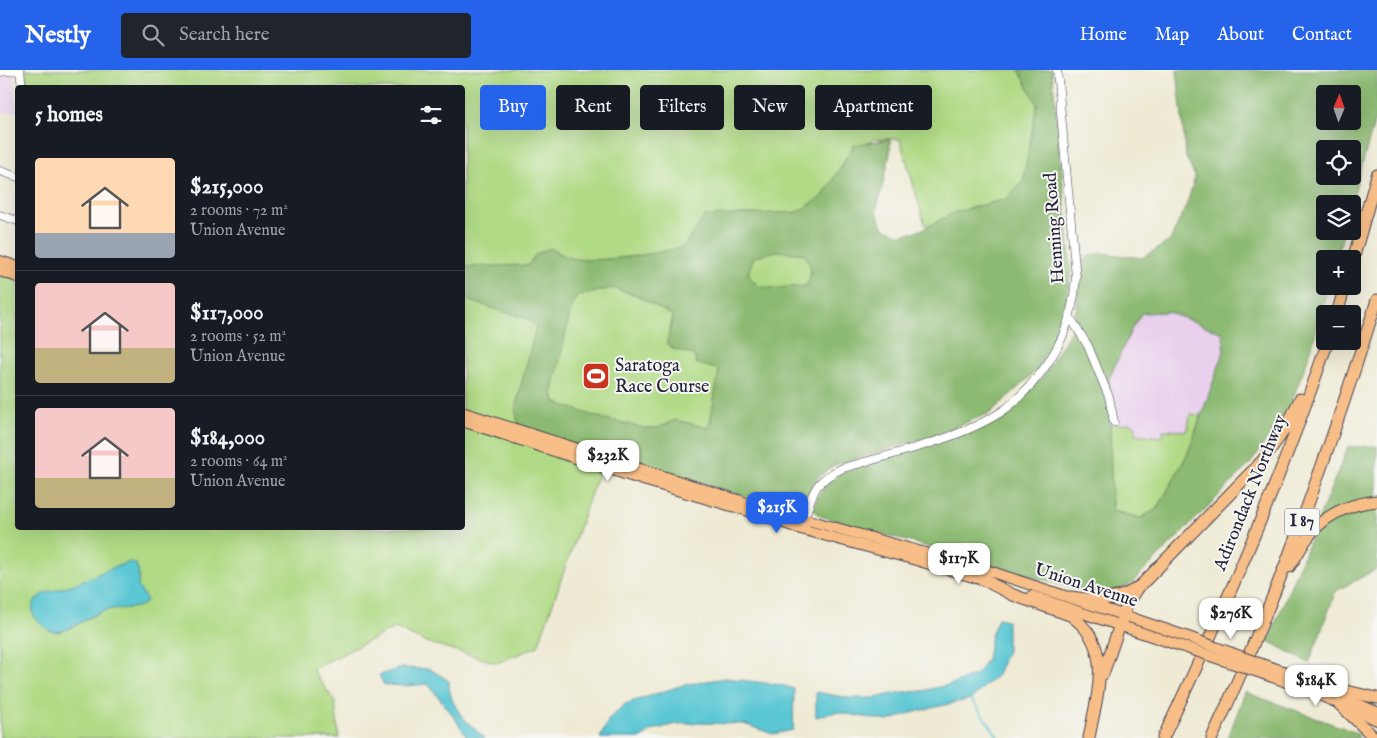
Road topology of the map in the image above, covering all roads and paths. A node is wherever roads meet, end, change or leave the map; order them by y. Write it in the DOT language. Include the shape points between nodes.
graph roads {
  1 [pos="20,70"];
  2 [pos="1057,70"];
  3 [pos="0,72"];
  4 [pos="22,85"];
  5 [pos="0,171"];
  6 [pos="1377,175"];
  7 [pos="15,176"];
  8 [pos="0,215"];
  9 [pos="15,220"];
  10 [pos="1356,250"];
  11 [pos="0,261"];
  12 [pos="15,266"];
  13 [pos="0,271"];
  14 [pos="15,276"];
  15 [pos="1377,300"];
  16 [pos="1070,317"];
  17 [pos="1319,350"];
  18 [pos="1325,350"];
  19 [pos="465,413"];
  20 [pos="465,422"];
  21 [pos="1114,422"];
  22 [pos="1377,501"];
  23 [pos="803,524"];
  24 [pos="982,579"];
  25 [pos="1281,579"];
  26 [pos="1141,585"];
  27 [pos="1070,597"];
  28 [pos="1122,620"];
  29 [pos="1266,669"];
  30 [pos="1377,698"];
  31 [pos="1096,699"];
  32 [pos="1337,702"];
  33 [pos="1377,712"];
  34 [pos="1377,720"];
  35 [pos="1089,738"];
  36 [pos="1164,738"];
  37 [pos="1212,738"];
  38 [pos="1376,738"];
  1 -- 3 [label="street"];
  1 -- 4 [label="street"];
  2 -- 16 [label="street, Henning Road" via="1076,277"];
  5 -- 7 [label="street"];
  6 -- 10 [label="highway"];
  8 -- 9 [label="street"];
  11 -- 12 [label="main road"];
  13 -- 14 [label="main road"];
  15 -- 25 [label="highway, I 87" via="1323,466"];
  16 -- 21 [label="street" via="1088,346 1109,396"];
  16 -- 23 [label="street, Henning Road" via="1047,364 1017,400 958,433 829,474 813,492"];
  17 -- 26 [label="highway" via="1296,410 1272,449"];
  18 -- 36 [label="highway, Adirondack Northway / I 87" via="1255,533"];
  19 -- 23 [label="main road, Union Avenue"];
  20 -- 23 [label="main road, Union Avenue" via="643,480"];
  22 -- 25 [label="highway" via="1352,506 1323,520"];
  23 -- 24 [label="main road, Union Avenue"];
  23 -- 27 [label="main road, Union Avenue" via="973,566"];
  24 -- 28 [label="main road, Union Avenue"];
  24 -- 31 [label="highway" via="1013,595 1070,616 1086,628 1095,642 1099,658"];
  25 -- 37 [label="highway, I 87"];
  26 -- 27 [label="highway" via="1112,599"];
  26 -- 28 [label="highway" via="1130,598"];
  27 -- 28 [label="main road, Union Avenue"];
  28 -- 29 [label="main road, Union Avenue, bridge"];
  28 -- 31 [label="highway"];
  29 -- 30 [label="highway"];
  29 -- 32 [label="main road, Union Avenue"];
  29 -- 33 [label="main road, Union Avenue"];
  31 -- 35 [label="highway"];
  32 -- 34 [label="main road, Union Avenue"];
  32 -- 38 [label="highway"];
}
